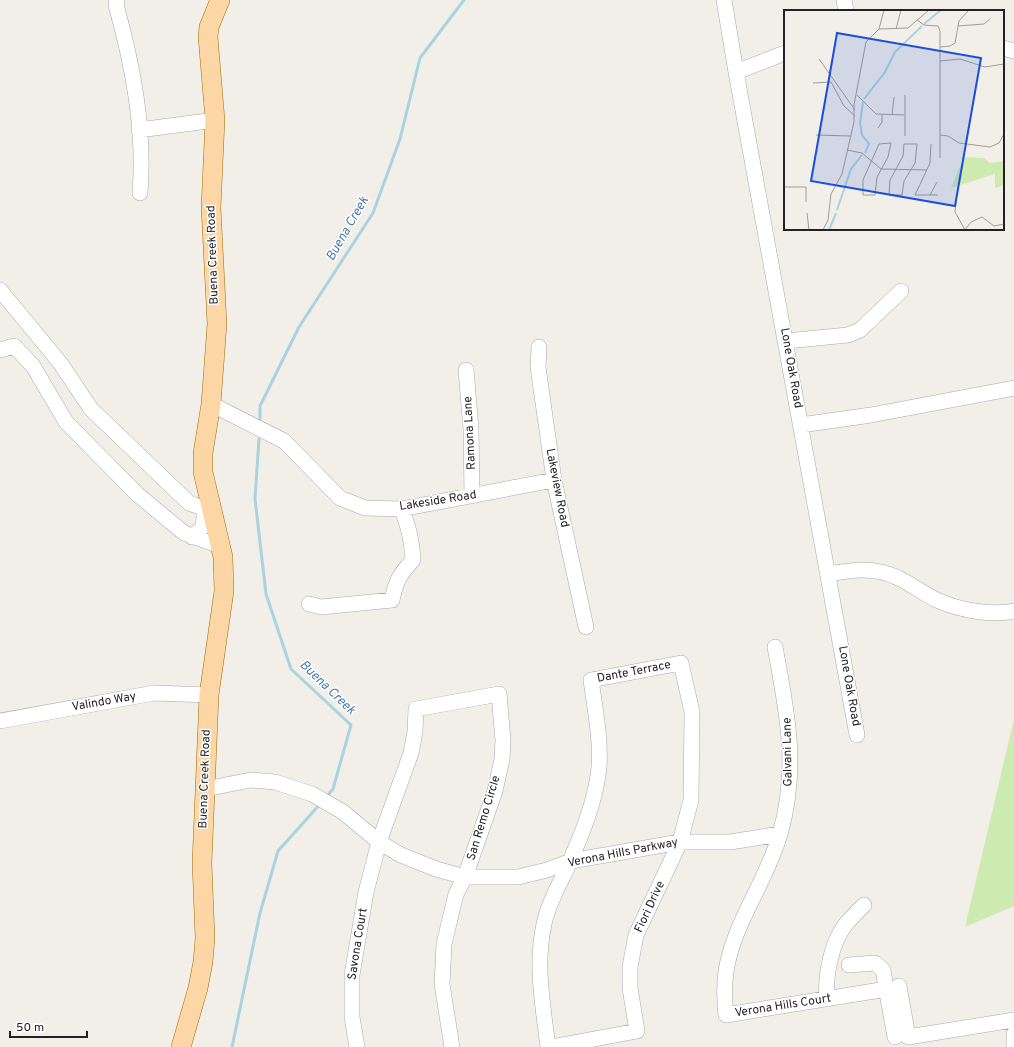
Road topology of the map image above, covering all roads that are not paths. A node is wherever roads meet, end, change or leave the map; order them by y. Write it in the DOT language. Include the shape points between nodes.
graph roads {
  1 [pos="117,0"];
  2 [pos="220,0"];
  3 [pos="724,0"];
  4 [pos="844,0"];
  5 [pos="846,10"];
  6 [pos="1004,48"];
  7 [pos="1014,51"];
  8 [pos="784,53"];
  9 [pos="736,72"];
  10 [pos="215,120"];
  11 [pos="139,130"];
  12 [pos="140,193"];
  13 [pos="0,290"];
  14 [pos="901,291"];
  15 [pos="786,341"];
  16 [pos="539,347"];
  17 [pos="0,350"];
  18 [pos="466,370"];
  19 [pos="1014,388"];
  20 [pos="211,404"];
  21 [pos="801,425"];
  22 [pos="554,480"];
  23 [pos="472,496"];
  24 [pos="401,509"];
  25 [pos="208,510"];
  26 [pos="192,537"];
  27 [pos="220,546"];
  28 [pos="829,574"];
  29 [pos="309,604"];
  30 [pos="1014,611"];
  31 [pos="586,627"];
  32 [pos="775,647"];
  33 [pos="209,695"];
  34 [pos="0,721"];
  35 [pos="857,735"];
  36 [pos="205,789"];
  37 [pos="780,834"];
  38 [pos="379,842"];
  39 [pos="680,842"];
  40 [pos="571,861"];
  41 [pos="465,877"];
  42 [pos="864,904"];
  43 [pos="849,965"];
  44 [pos="893,988"];
  45 [pos="827,999"];
  46 [pos="1014,1020"];
  47 [pos="1014,1034"];
  48 [pos="895,1037"];
  49 [pos="181,1047"];
  50 [pos="357,1047"];
  51 [pos="452,1047"];
  52 [pos="548,1047"];
  53 [pos="551,1047"];
  54 [pos="1014,1047"];
  1 -- 11 [label="street" via="136,93"];
  2 -- 10 [label="main road, Buena Creek Road" via="209,27 208,37"];
  3 -- 9 [label="street, Lone Oak Road"];
  4 -- 5 [label="street"];
  6 -- 7 [label="street"];
  8 -- 9 [label="street"];
  9 -- 15 [label="street, Lone Oak Road"];
  10 -- 11 [label="street"];
  10 -- 20 [label="main road, Buena Creek Road" via="211,208 217,324"];
  11 -- 12 [label="street" via="142,162"];
  13 -- 25 [label="street" via="61,364 91,409 189,503"];
  14 -- 15 [label="street" via="860,330 848,335"];
  15 -- 21 [label="street, Lone Oak Road"];
  16 -- 22 [label="street, Lakeview Road" via="538,367"];
  17 -- 26 [label="street" via="14,346 29,361 66,422 137,494"];
  18 -- 23 [label="street, Ramona Lane" via="471,429"];
  19 -- 21 [label="street" via="871,415"];
  20 -- 24 [label="street, Lakeside Road" via="284,441 340,498 365,508"];
  20 -- 25 [label="main road, Buena Creek Road" via="203,466"];
  21 -- 28 [label="street, Lone Oak Road"];
  22 -- 23 [label="street, Lakeside Road"];
  22 -- 31 [label="street, Lakeview Road"];
  23 -- 24 [label="street, Lakeside Road"];
  24 -- 29 [label="street" via="407,520 413,560 398,578 392,600 321,607"];
  25 -- 26 [label="street" via="203,527"];
  25 -- 27 [label="main road, Buena Creek Road"];
  26 -- 27 [label="street"];
  27 -- 33 [label="main road, Buena Creek Road" via="223,557 224,591"];
  28 -- 30 [label="street" via="858,570 881,572 902,580 938,601 970,610"];
  28 -- 35 [label="street, Lone Oak Road"];
  32 -- 37 [label="street, Galvani Lane" via="789,728 790,783"];
  33 -- 34 [label="street, Valindo Way" via="154,693"];
  33 -- 36 [label="main road, Buena Creek Road"];
  36 -- 38 [label="street, Verona Hills Parkway" via="251,780 275,782 323,800 343,812"];
  36 -- 49 [label="main road, Buena Creek Road" via="202,863 205,938 203,962"];
  37 -- 39 [label="street, Verona Hills Parkway" via="730,842"];
  37 -- 45 [label="street, Verona Hills Court" via="728,958 726,1015"];
  38 -- 41 [label="street, Verona Hills Parkway" via="408,858"];
  38 -- 41 [label="street, San Remo Circle" via="411,753 416,709 499,694 502,759 495,791"];
  38 -- 50 [label="street, Savona Court" via="366,892 352,975 352,1017"];
  39 -- 40 [label="street, Verona Hills Parkway"];
  39 -- 40 [label="street, Dante Terrace" via="691,800 692,712 681,663 591,680 598,730 599,768 588,820"];
  39 -- 53 [label="street, Fiori Drive" via="636,935 630,967 630,988 637,1031"];
  40 -- 41 [label="street, Verona Hills Parkway" via="518,877"];
  40 -- 52 [label="street" via="552,898 544,922 540,947 540,989"];
  41 -- 51 [label="street" via="456,894 444,944 442,984"];
  42 -- 45 [label="street" via="844,926 834,947 826,987"];
  43 -- 44 [label="street" via="875,963 883,970"];
  44 -- 45 [label="street, Verona Hills Court"];
  44 -- 46 [label="street" via="908,1037"];
  44 -- 48 [label="street"];
  47 -- 54 [label="street"];
}
